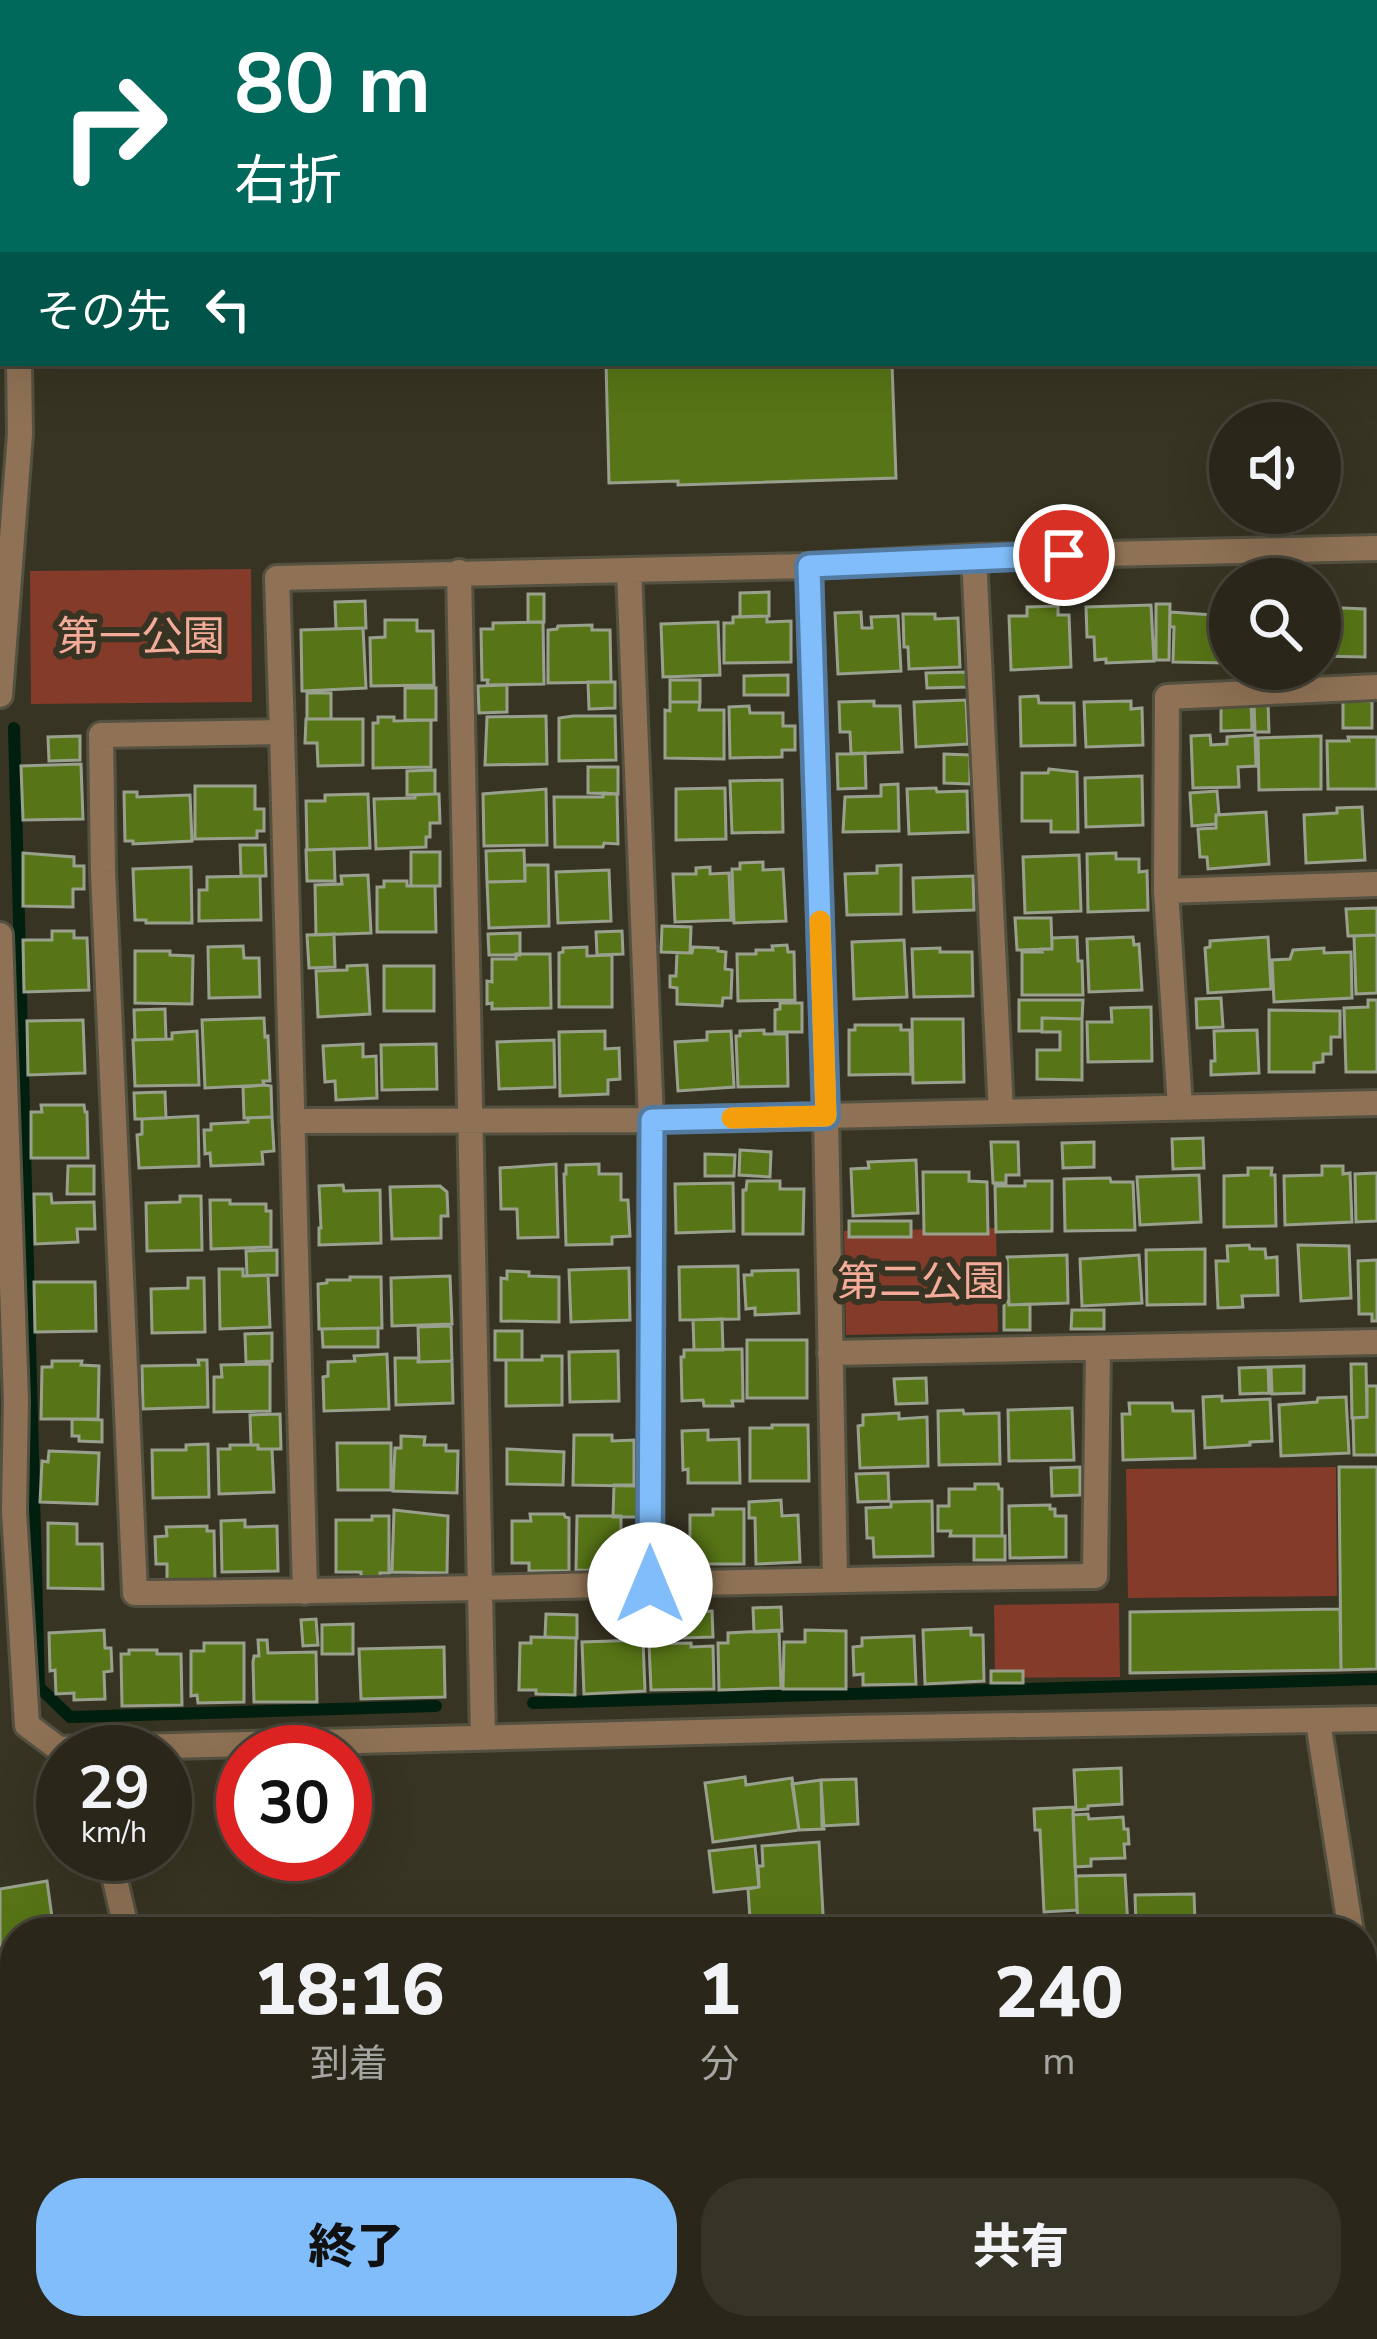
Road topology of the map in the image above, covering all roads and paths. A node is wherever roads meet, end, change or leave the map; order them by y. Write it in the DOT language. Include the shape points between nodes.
graph roads {
  1 [pos="19,366"];
  2 [pos="1377,548"];
  3 [pos="974,557"];
  4 [pos="809,566"];
  5 [pos="629,569"];
  6 [pos="459,572"];
  7 [pos="1377,687"];
  8 [pos="0,695"];
  9 [pos="282,733"];
  10 [pos="1377,884"];
  11 [pos="1166,891"];
  12 [pos="0,935"];
  13 [pos="1377,1103"];
  14 [pos="1180,1107"];
  15 [pos="1001,1112"];
  16 [pos="826,1116"];
  17 [pos="472,1119"];
  18 [pos="292,1120"];
  19 [pos="652,1120"];
  20 [pos="1377,1342"];
  21 [pos="1098,1348"];
  22 [pos="830,1353"];
  23 [pos="835,1579"];
  24 [pos="650,1585"];
  25 [pos="481,1589"];
  26 [pos="305,1592"];
  27 [pos="1377,1719"];
  28 [pos="1318,1722"];
  29 [pos="36,1732"];
  30 [pos="483,1737"];
  31 [pos="192,1747"];
  32 [pos="115,1881"];
  33 [pos="124,1917"];
  34 [pos="1349,1917"];
  1 -- 8 [label="street"];
  2 -- 3 [label="street"];
  3 -- 4 [label="street"];
  3 -- 15 [label="street"];
  4 -- 5 [label="street"];
  4 -- 16 [label="street"];
  5 -- 6 [label="street"];
  5 -- 19 [label="street"];
  6 -- 9 [label="street" via="278,578"];
  6 -- 17 [label="street"];
  7 -- 11 [label="street" via="1167,697"];
  9 -- 18 [label="street"];
  9 -- 26 [label="street" via="101,735 103,872 135,1593"];
  10 -- 11 [label="street"];
  11 -- 14 [label="street"];
  12 -- 29 [label="street" via="14,1510 27,1725"];
  13 -- 14 [label="street"];
  14 -- 15 [label="street"];
  15 -- 16 [label="street"];
  16 -- 19 [label="street"];
  16 -- 22 [label="street"];
  17 -- 18 [label="street"];
  17 -- 19 [label="street"];
  17 -- 25 [label="street"];
  18 -- 26 [label="street"];
  19 -- 24 [label="street"];
  20 -- 21 [label="street"];
  21 -- 22 [label="street"];
  21 -- 23 [label="street" via="1096,1576"];
  22 -- 23 [label="street"];
  23 -- 24 [label="street"];
  24 -- 25 [label="street"];
  25 -- 26 [label="street"];
  25 -- 30 [label="street"];
  27 -- 28 [label="street"];
  28 -- 30 [label="street"];
  28 -- 34 [label="street"];
  30 -- 31 [label="street"];
  32 -- 33 [label="street"];
}
